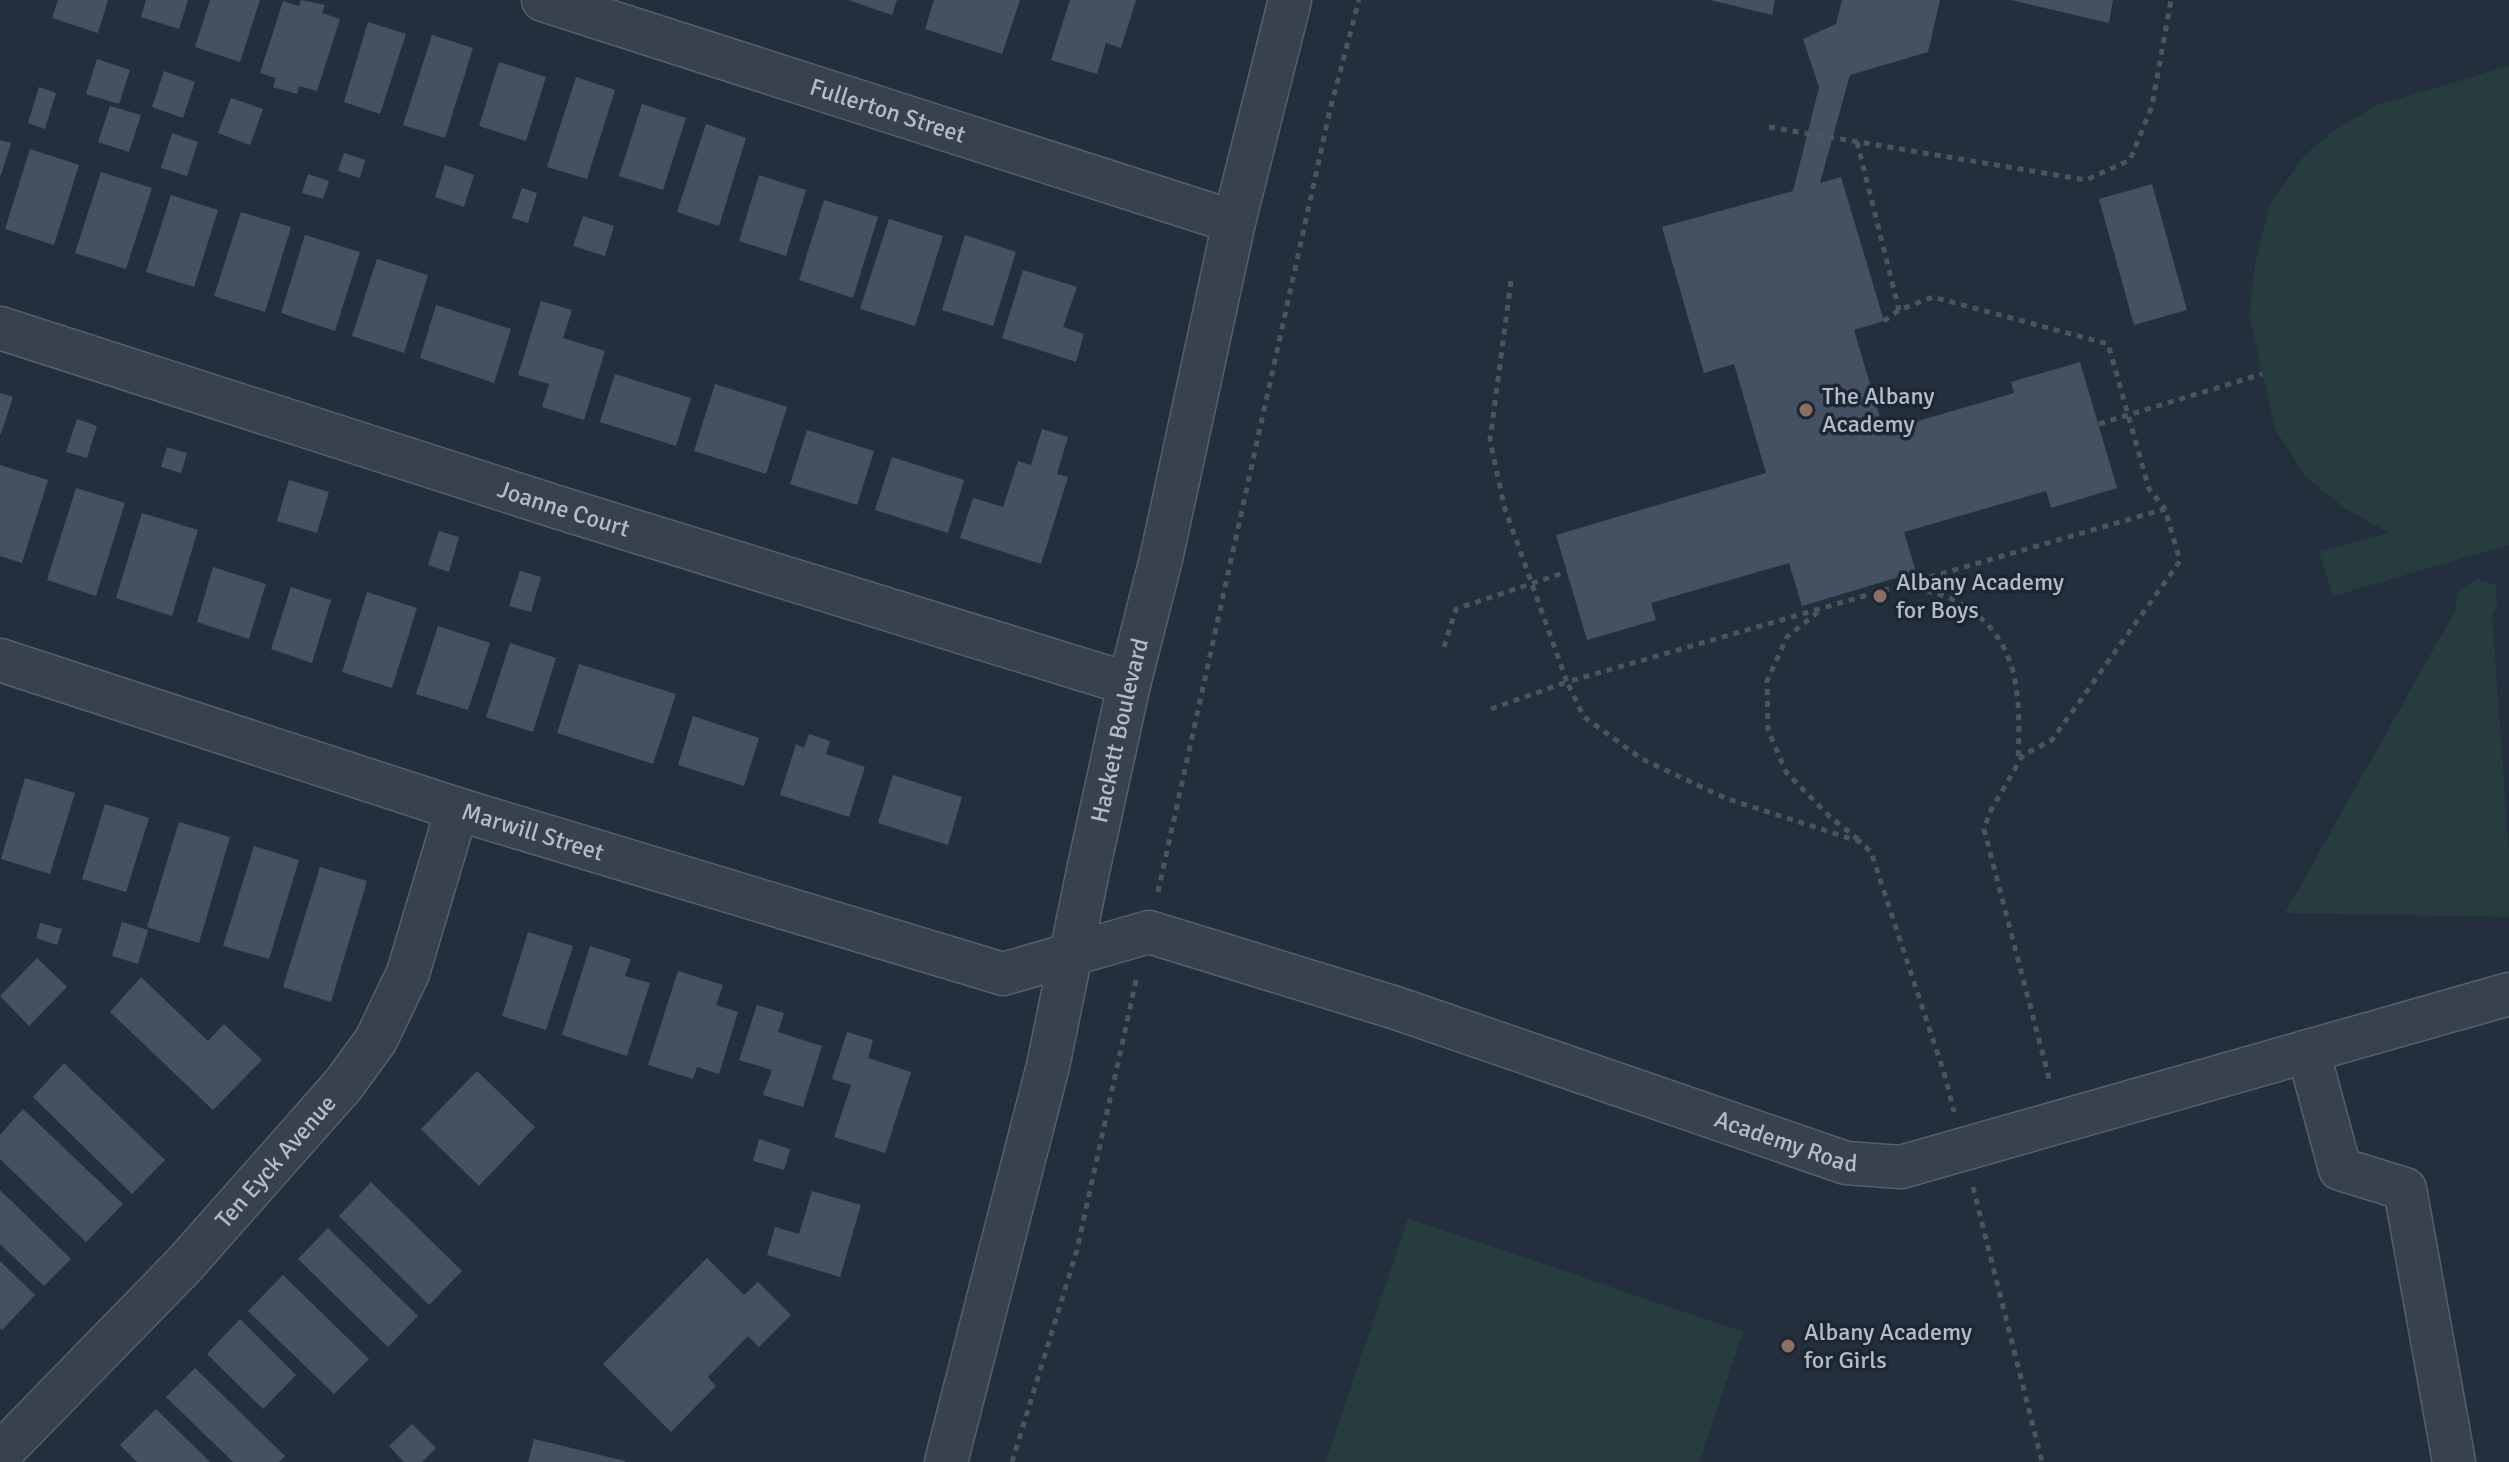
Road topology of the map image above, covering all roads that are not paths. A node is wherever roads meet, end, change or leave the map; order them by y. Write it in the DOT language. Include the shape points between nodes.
graph roads {
  1 [pos="543,0"];
  2 [pos="1290,0"];
  3 [pos="1234,222"];
  4 [pos="0,328"];
  5 [pos="0,660"];
  6 [pos="1129,684"];
  7 [pos="457,809"];
  8 [pos="1071,953"];
  9 [pos="2509,994"];
  10 [pos="2308,1051"];
  11 [pos="0,1454"];
  12 [pos="946,1462"];
  13 [pos="2454,1462"];
  1 -- 3 [label="street, Fullerton Street"];
  2 -- 3 [label="street, Hackett Boulevard"];
  3 -- 6 [label="street, Hackett Boulevard"];
  4 -- 6 [label="street, Joanne Court"];
  5 -- 7 [label="street, Marwill Street"];
  6 -- 8 [label="street, Hackett Boulevard"];
  7 -- 8 [label="street, Marwill Street" via="1003,974"];
  7 -- 11 [label="street, Ten Eyck Avenue" via="408,973 376,1040 344,1084 185,1264"];
  8 -- 10 [label="street, Academy Road" via="1149,932 1396,1008 1846,1163 1901,1167"];
  8 -- 12 [label="street, Hackett Boulevard" via="1048,1066"];
  9 -- 10 [label="street, Academy Road"];
  10 -- 13 [label="street" via="2340,1169 2405,1189"];
}
